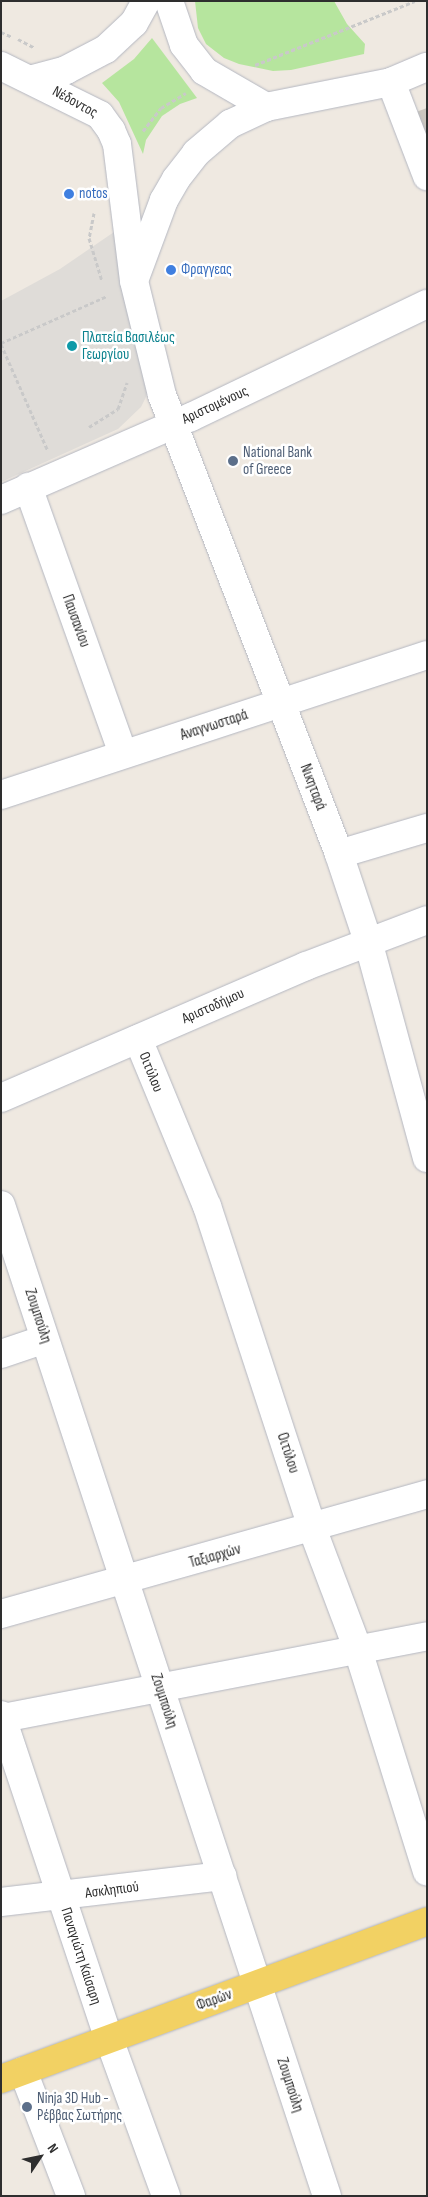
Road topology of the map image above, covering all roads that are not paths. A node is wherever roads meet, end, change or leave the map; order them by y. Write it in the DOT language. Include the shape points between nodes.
graph roads {
  1 [pos="146,1"];
  2 [pos="169,1"];
  3 [pos="1,66"];
  4 [pos="427,67"];
  5 [pos="33,80"];
  6 [pos="391,82"];
  7 [pos="266,107"];
  8 [pos="427,176"];
  9 [pos="134,281"];
  10 [pos="427,304"];
  11 [pos="173,425"];
  12 [pos="28,487"];
  13 [pos="1,500"];
  14 [pos="427,655"];
  15 [pos="280,704"];
  16 [pos="123,754"];
  17 [pos="1,795"];
  18 [pos="427,828"];
  19 [pos="339,854"];
  20 [pos="427,920"];
  21 [pos="368,941"];
  22 [pos="138,1039"];
  23 [pos="1,1098"];
  24 [pos="427,1158"];
  25 [pos="1,1205"];
  26 [pos="45,1339"];
  27 [pos="1,1354"];
  28 [pos="427,1494"];
  29 [pos="312,1528"];
  30 [pos="126,1582"];
  31 [pos="1,1614"];
  32 [pos="427,1636"];
  33 [pos="358,1650"];
  34 [pos="159,1688"];
  35 [pos="2,1716"];
  36 [pos="427,1871"];
  37 [pos="222,1876"];
  38 [pos="61,1896"];
  39 [pos="1,1902"];
  40 [pos="427,1921"];
  41 [pos="257,1984"];
  42 [pos="109,2039"];
  43 [pos="12,2075"];
  44 [pos="71,2196"];
  45 [pos="166,2196"];
  46 [pos="326,2196"];
  1 -- 5 [label="street" via="134,23 106,50 66,70"];
  2 -- 7 [label="street" via="184,45 204,71"];
  3 -- 5 [label="street, Νέδοντος"];
  4 -- 6 [label="street"];
  5 -- 9 [label="street, Νέδοντος" via="106,121 117,144"];
  6 -- 7 [label="street"];
  6 -- 8 [label="street"];
  7 -- 9 [label="street" via="230,124 189,160 164,200"];
  9 -- 11 [label="street, Νικηταρά"];
  10 -- 11 [label="street, Αριστομένους"];
  11 -- 12 [label="street, Αριστομένους"];
  11 -- 15 [label="street, Νικηταρά"];
  12 -- 13 [label="street, Αριστομένους"];
  12 -- 16 [label="street, Παυσανίου"];
  14 -- 15 [label="street, Αναγνωσταρά"];
  15 -- 16 [label="street, Αναγνωσταρά"];
  15 -- 19 [label="street, Νικηταρά"];
  16 -- 17 [label="street, Αναγνωσταρά"];
  18 -- 19 [label="street"];
  19 -- 21 [label="street, Νικηταρά"];
  20 -- 21 [label="street, Αριστοδήμου"];
  21 -- 22 [label="street, Αριστοδήμου"];
  21 -- 24 [label="street, Νικηταρά"];
  22 -- 23 [label="street, Αριστοδήμου"];
  22 -- 29 [label="street, Οιτύλου" via="207,1206"];
  25 -- 26 [label="street, Ζουμπούλη"];
  26 -- 27 [label="street"];
  26 -- 30 [label="street, Ζουμπούλη"];
  28 -- 29 [label="street, Ταξιαρχών"];
  29 -- 30 [label="street, Ταξιαρχών"];
  29 -- 33 [label="street, Οιτύλου"];
  30 -- 31 [label="street, Ταξιαρχών"];
  30 -- 34 [label="street, Ζουμπούλη"];
  32 -- 33 [label="street"];
  33 -- 34 [label="street"];
  33 -- 36 [label="street, Οιτύλου"];
  34 -- 35 [label="street"];
  34 -- 37 [label="street, Ζουμπούλη"];
  35 -- 38 [label="street, Παναγιώτη Καίσαρη"];
  37 -- 38 [label="street, Ασκληπιού"];
  37 -- 41 [label="street, Ζουμπούλη"];
  38 -- 39 [label="street, Ασκληπιού"];
  38 -- 42 [label="street, Παναγιώτη Καίσαρη"];
  40 -- 41 [label="main road, Φαρών"];
  41 -- 42 [label="main road, Φαρών"];
  41 -- 46 [label="street, Ζουμπούλη"];
  42 -- 43 [label="main road, Φαρών"];
  42 -- 45 [label="street, Παναγιώτη Καίσαρη"];
  43 -- 44 [label="street"];
}
